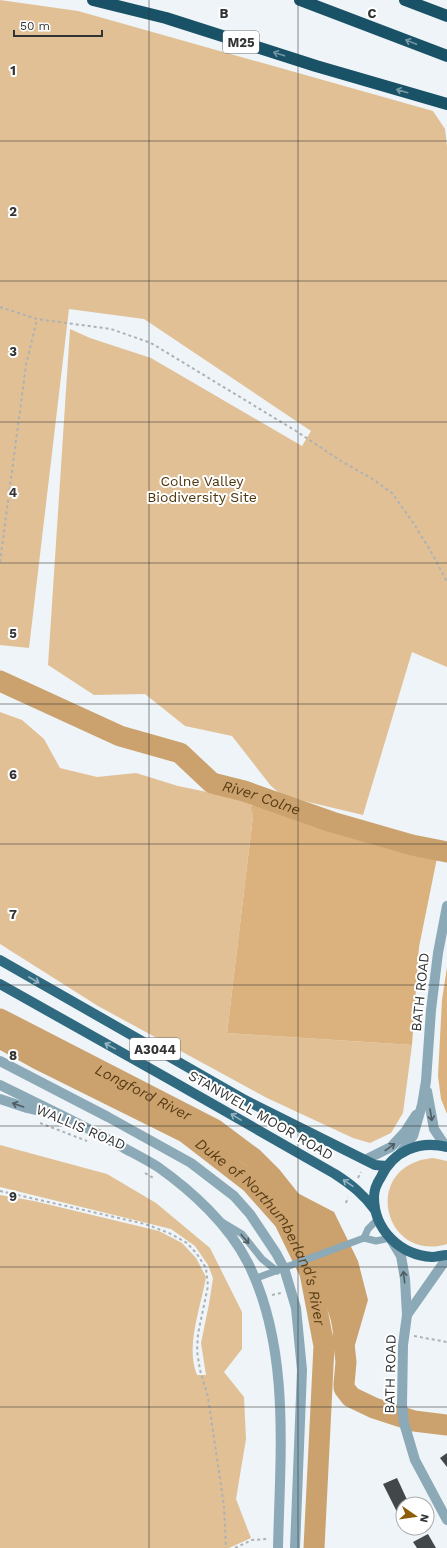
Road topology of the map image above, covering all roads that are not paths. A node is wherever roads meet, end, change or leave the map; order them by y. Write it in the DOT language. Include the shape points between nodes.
graph roads {
  1 [pos="93,0"];
  2 [pos="126,0"];
  3 [pos="300,0"];
  4 [pos="405,0"];
  5 [pos="447,16"];
  6 [pos="166,18"];
  7 [pos="447,56"];
  8 [pos="443,103"];
  9 [pos="447,906"];
  10 [pos="0,960"];
  11 [pos="0,984"];
  12 [pos="0,1061"];
  13 [pos="426,1081"];
  14 [pos="0,1085"];
  15 [pos="0,1099"];
  16 [pos="422,1105"];
  17 [pos="64,1117"];
  18 [pos="446,1147"];
  19 [pos="401,1152"];
  20 [pos="365,1160"];
  21 [pos="386,1166"];
  22 [pos="376,1215"];
  23 [pos="214,1216"];
  24 [pos="363,1239"];
  25 [pos="391,1240"];
  26 [pos="447,1255"];
  27 [pos="447,1258"];
  28 [pos="284,1268"];
  29 [pos="254,1279"];
  30 [pos="407,1315"];
  31 [pos="447,1520"];
  32 [pos="278,1543"];
  33 [pos="295,1548"];
  1 -- 6 [label="highway, M25"];
  2 -- 6 [label="highway, M25"];
  7 -- 3 [label="highway, one-way"];
  4 -- 5 [label="highway"];
  8 -- 6 [label="highway, M25, one-way"];
  9 -- 13 [label="street, BATH ROAD" via="438,953"];
  10 -- 20 [label="main road, STANWELL MOOR ROAD / A3044, one-way" via="245,1100"];
  22 -- 11 [label="main road, STANWELL MOOR ROAD / A3044, one-way" via="364,1196 335,1174"];
  12 -- 28 [label="street" via="191,1163 234,1196 262,1232"];
  13 -- 16 [label="street, BATH ROAD"];
  13 -- 18 [label="street, BATH ROAD, one-way" via="434,1129"];
  14 -- 17 [label="street"];
  17 -- 15 [label="street, WALLIS ROAD, one-way"];
  16 -- 19 [label="street, BATH ROAD" via="413,1136"];
  20 -- 16 [label="street, one-way" via="391,1147 405,1132"];
  17 -- 23 [label="street" via="157,1166 202,1202"];
  18 -- 19 [label="main road" via="432,1144"];
  19 -- 21 [label="main road"];
  20 -- 21 [label="main road, STANWELL MOOR ROAD / A3044" via="375,1165"];
  21 -- 22 [label="main road" via="376,1185"];
  22 -- 24 [label="lane"];
  22 -- 25 [label="main road, STANWELL MOOR ROAD"];
  23 -- 28 [label="lane, one-way" via="242,1234 262,1259"];
  23 -- 29 [label="street" via="240,1250"];
  24 -- 25 [label="lane"];
  24 -- 28 [label="lane"];
  25 -- 26 [label="main road" via="417,1255"];
  30 -- 25 [label="street, BATH ROAD, one-way" via="401,1256"];
  27 -- 30 [label="street, BATH ROAD"];
  28 -- 29 [label="lane"];
  28 -- 33 [label="street" via="296,1308 302,1370"];
  29 -- 32 [label="street" via="270,1326 276,1357 280,1419"];
  30 -- 31 [label="street, BATH ROAD" via="402,1405 404,1423 415,1460"];
}
